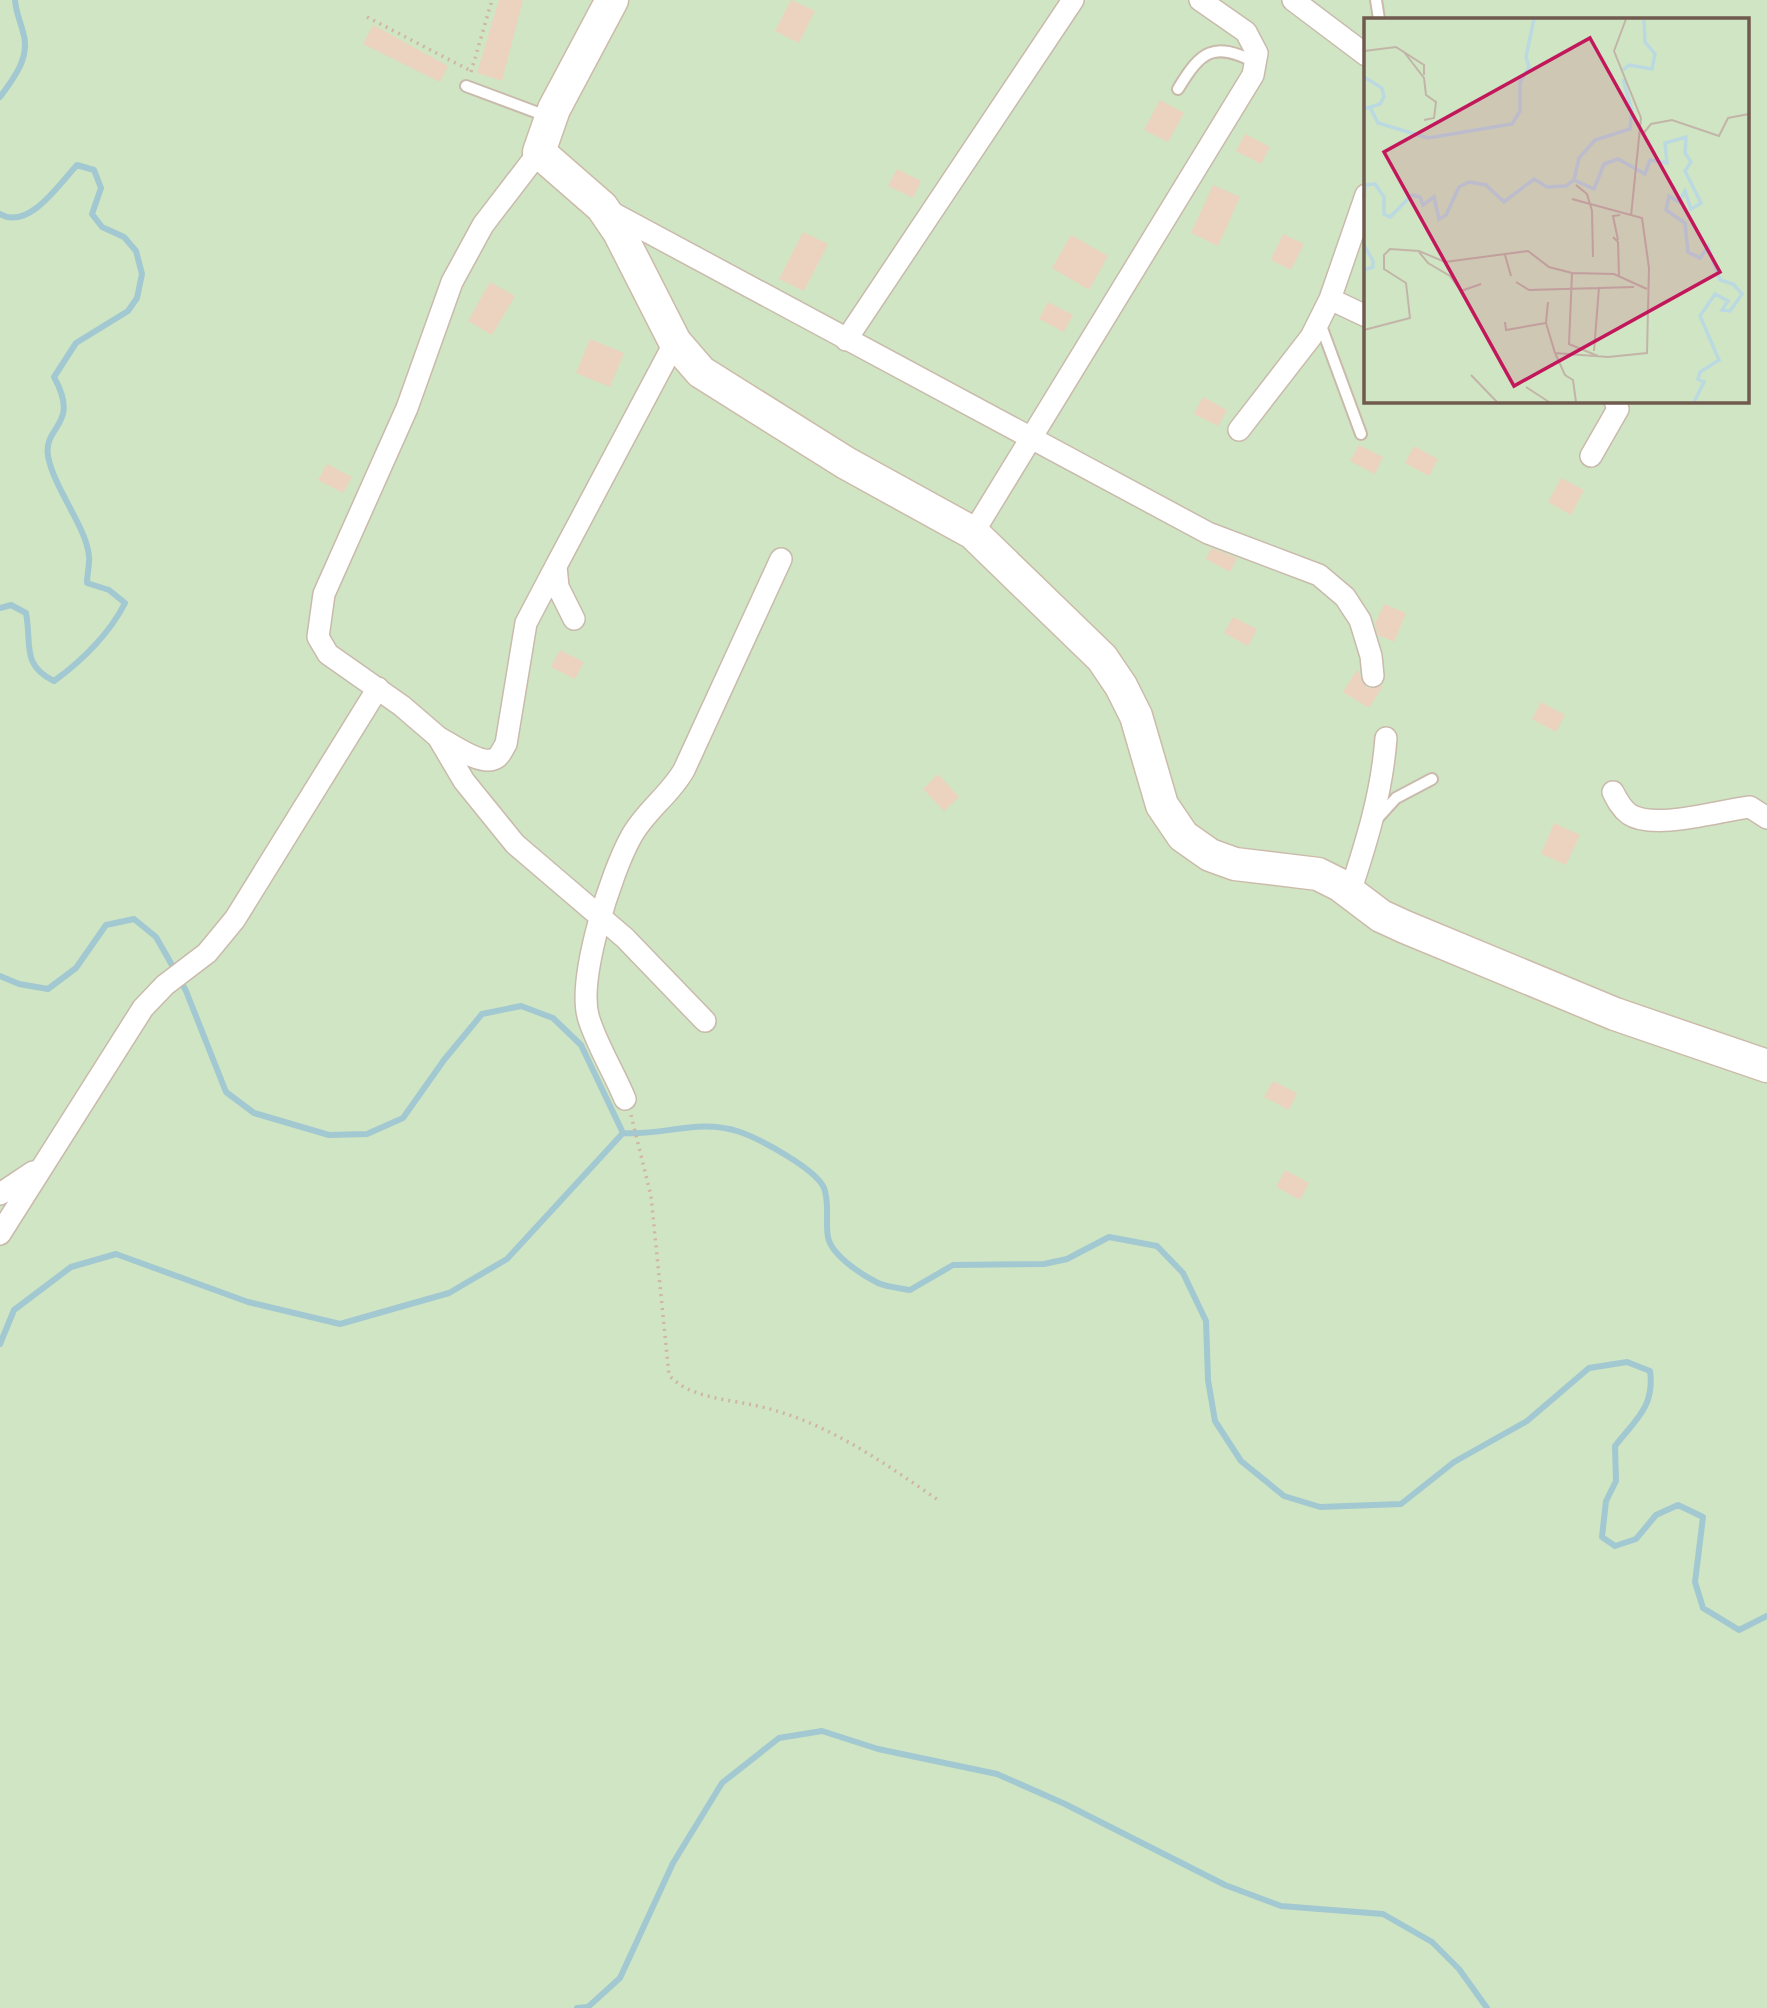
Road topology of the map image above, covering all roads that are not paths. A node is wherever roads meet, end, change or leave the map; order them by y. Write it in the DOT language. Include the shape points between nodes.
graph roads {
  1 [pos="612,0"];
  2 [pos="1073,0"];
  3 [pos="1200,0"];
  4 [pos="1293,0"];
  5 [pos="1376,0"];
  6 [pos="1379,18"];
  7 [pos="1364,53"];
  8 [pos="1255,62"];
  9 [pos="467,86"];
  10 [pos="1178,89"];
  11 [pos="551,118"];
  12 [pos="539,152"];
  13 [pos="1364,201"];
  14 [pos="601,207"];
  15 [pos="1329,299"];
  16 [pos="1364,315"];
  17 [pos="1319,321"];
  18 [pos="846,340"];
  19 [pos="675,342"];
  20 [pos="1615,402"];
  21 [pos="1239,430"];
  22 [pos="1361,434"];
  23 [pos="1030,440"];
  24 [pos="1591,456"];
  25 [pos="973,533"];
  26 [pos="780,559"];
  27 [pos="556,566"];
  28 [pos="574,620"];
  29 [pos="1373,676"];
  30 [pos="378,688"];
  31 [pos="438,737"];
  32 [pos="1386,738"];
  33 [pos="1432,779"];
  34 [pos="1613,792"];
  35 [pos="1767,818"];
  36 [pos="1369,828"];
  37 [pos="1350,892"];
  38 [pos="602,918"];
  39 [pos="705,1021"];
  40 [pos="1767,1066"];
  41 [pos="625,1099"];
  42 [pos="41,1168"];
  43 [pos="0,1194"];
  44 [pos="0,1234"];
  1 -- 11 [label="street"];
  2 -- 18 [label="street"];
  3 -- 8 [label="street" via="1245,32 1257,53"];
  4 -- 7 [label="street"];
  5 -- 6 [label="lane"];
  8 -- 10 [label="lane" via="1231,50 1208,53 1197,59"];
  8 -- 23 [label="street" via="1238,104"];
  9 -- 11 [label="lane"];
  11 -- 12 [label="street"];
  12 -- 14 [label="street"];
  12 -- 30 [label="street" via="483,225 452,282 407,408 324,594 318,637 323,646"];
  13 -- 15 [label="street"];
  14 -- 18 [label="street"];
  14 -- 19 [label="street" via="619,232"];
  15 -- 16 [label="street"];
  15 -- 17 [label="street"];
  17 -- 21 [label="street"];
  17 -- 22 [label="lane"];
  18 -- 23 [label="street"];
  19 -- 25 [label="street" via="701,372 741,398"];
  19 -- 27 [label="street"];
  20 -- 24 [label="street" via="1618,409"];
  23 -- 25 [label="street"];
  23 -- 29 [label="street" via="1208,533 1319,575 1345,597 1360,620"];
  25 -- 37 [label="street" via="1102,657 1136,716 1162,805 1183,836 1210,855 1235,864 1318,874"];
  26 -- 38 [label="street" via="684,770 672,791 632,835 616,868"];
  27 -- 28 [label="street" via="558,587"];
  27 -- 31 [label="street" via="526,624 506,744 498,757 481,759"];
  30 -- 31 [label="street"];
  30 -- 42 [label="street" via="235,919 207,953 143,1008"];
  31 -- 38 [label="street" via="489,816"];
  32 -- 36 [label="street" via="1383,774"];
  33 -- 36 [label="lane" via="1396,798"];
  34 -- 35 [label="street" via="1619,804 1639,818 1720,814 1750,807"];
  36 -- 37 [label="street"];
  37 -- 40 [label="street" via="1381,916 1474,956 1615,1014"];
  38 -- 39 [label="street"];
  38 -- 41 [label="street" via="589,965 588,1015"];
  42 -- 43 [label="street"];
  42 -- 44 [label="street"];
}
